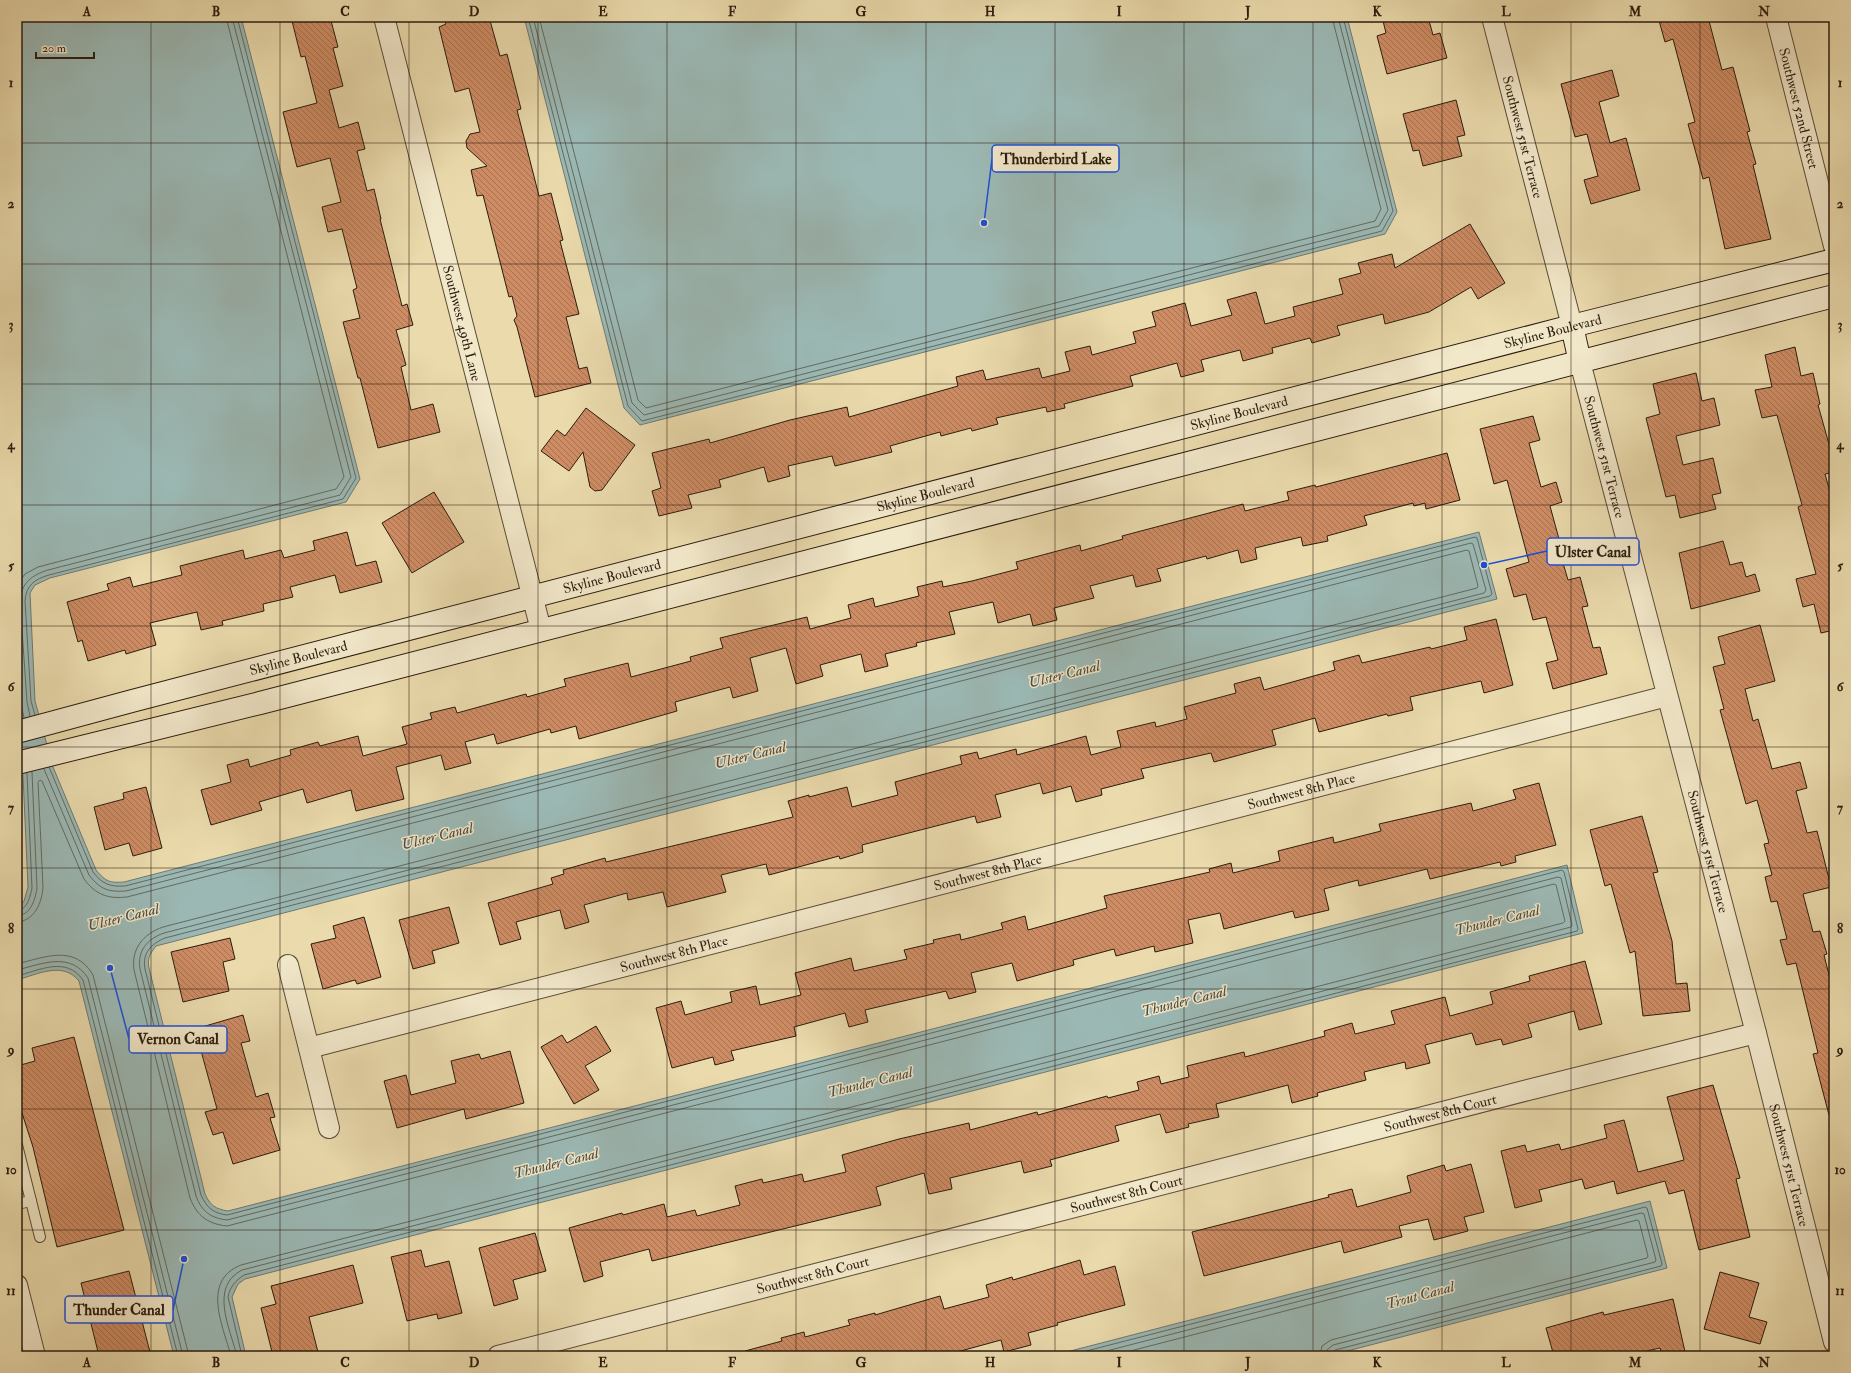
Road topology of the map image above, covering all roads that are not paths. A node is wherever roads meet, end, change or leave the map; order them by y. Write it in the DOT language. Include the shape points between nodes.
graph roads {
  1 [pos="384,17"];
  2 [pos="1492,17"];
  3 [pos="1776,17"];
  4 [pos="1834,246"];
  5 [pos="1834,260"];
  6 [pos="1834,296"];
  7 [pos="1572,326"];
  8 [pos="1580,362"];
  9 [pos="532,597"];
  10 [pos="541,630"];
  11 [pos="1668,696"];
  12 [pos="17,732"];
  13 [pos="17,763"];
  14 [pos="288,965"];
  15 [pos="1756,1033"];
  16 [pos="308,1048"];
  17 [pos="329,1128"];
  18 [pos="17,1145"];
  19 [pos="31,1201"];
  20 [pos="17,1204"];
  21 [pos="40,1237"];
  22 [pos="17,1285"];
  23 [pos="1834,1342"];
  24 [pos="35,1356"];
  25 [pos="498,1356"];
  1 -- 9 [label="street, Southwest 49th Lane"];
  2 -- 7 [label="street, Southwest 51st Terrace"];
  3 -- 4 [label="street, Southwest 52nd Street"];
  5 -- 7 [label="street, Skyline Boulevard"];
  6 -- 8 [label="street"];
  7 -- 8 [label="street"];
  7 -- 9 [label="street, Skyline Boulevard"];
  8 -- 10 [label="street"];
  8 -- 11 [label="street, Southwest 51st Terrace"];
  9 -- 10 [label="street, Southwest 49th Lane"];
  9 -- 12 [label="street, Skyline Boulevard"];
  10 -- 13 [label="street"];
  11 -- 15 [label="street, Southwest 51st Terrace"];
  11 -- 16 [label="street, Southwest 8th Place"];
  14 -- 16 [label="street"];
  15 -- 23 [label="street, Southwest 51st Terrace"];
  15 -- 25 [label="street, Southwest 8th Court"];
  16 -- 17 [label="street"];
  18 -- 19 [label="lane"];
  19 -- 20 [label="lane"];
  19 -- 21 [label="lane"];
  22 -- 24 [label="street"];
}
